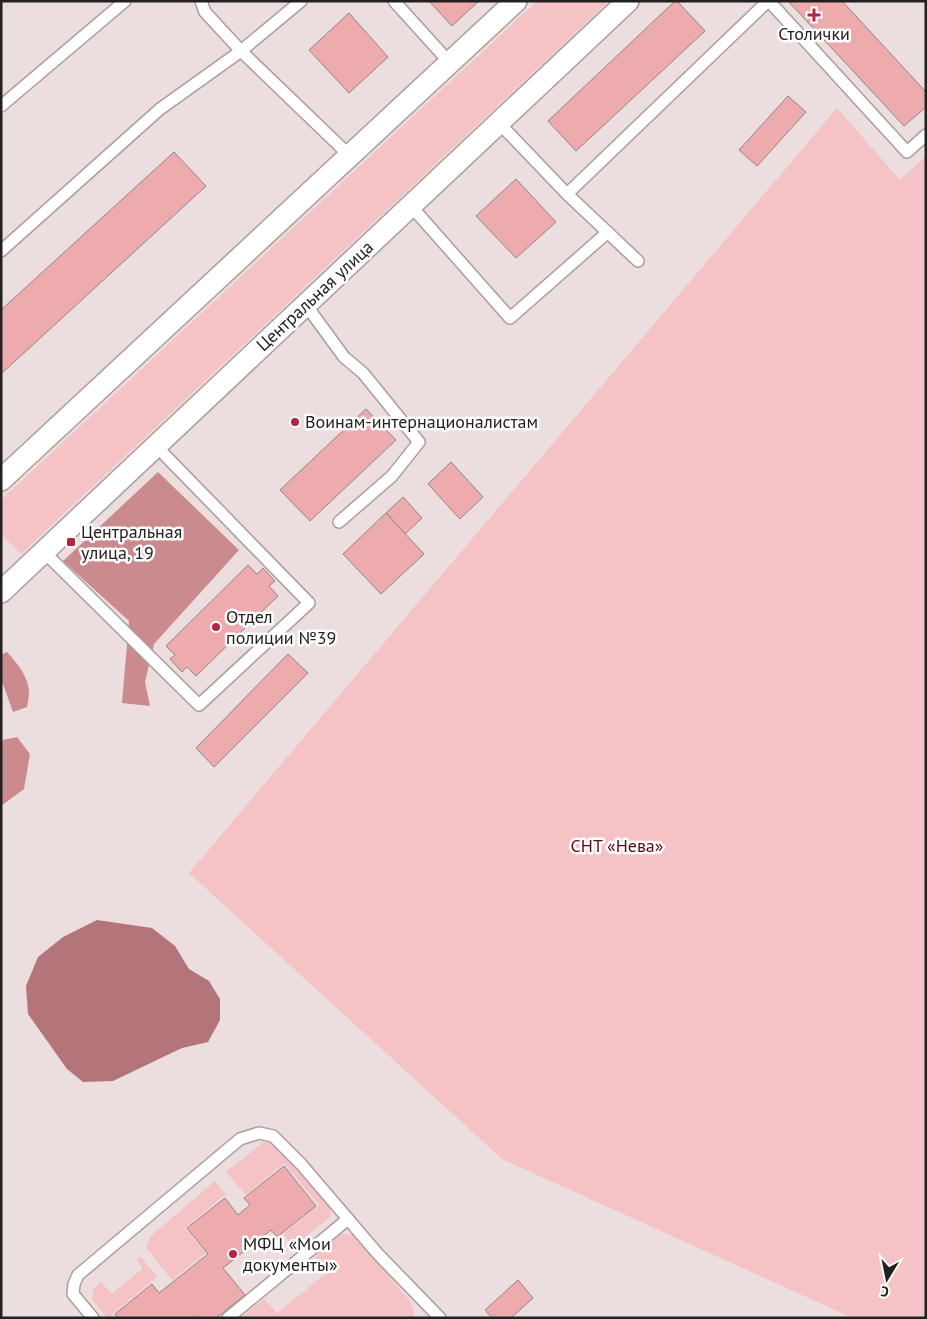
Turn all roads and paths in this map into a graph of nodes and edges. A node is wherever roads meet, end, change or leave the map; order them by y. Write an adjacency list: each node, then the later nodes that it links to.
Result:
1 (125, 1): 10 (lane)
2 (201, 1): 8 (lane)
3 (301, 1): 8 (lane)
4 (394, 1): 9 (lane)
5 (516, 1): 9 (street)
6 (628, 1): 11 (street, Центральная улица)
7 (768, 1): 12 (lane); 14 (lane)
8 (241, 51): 13 (lane); 17 (lane)
9 (450, 63): 13 (street)
10 (1, 106)
11 (499, 123): 14 (lane); 15 (street, Центральная улица)
12 (926, 135)
13 (350, 156): 21 (street)
14 (567, 194): 16 (lane)
15 (411, 206): 16 (lane); 19 (street, Центральная улица)
16 (608, 232): 18 (lane)
17 (1, 251)
18 (638, 262)
19 (306, 305): 20 (street, Центральная улица); 22 (lane)
20 (156, 446): 23 (street, Центральная улица); 23 (lane)
21 (1, 480)
22 (339, 522)
23 (44, 552): 24 (street, Центральная улица)
24 (2, 588)
25 (348, 1219): 26 (lane); 27 (lane); 28 (lane)
26 (435, 1316)
27 (93, 1318)
28 (228, 1318)

